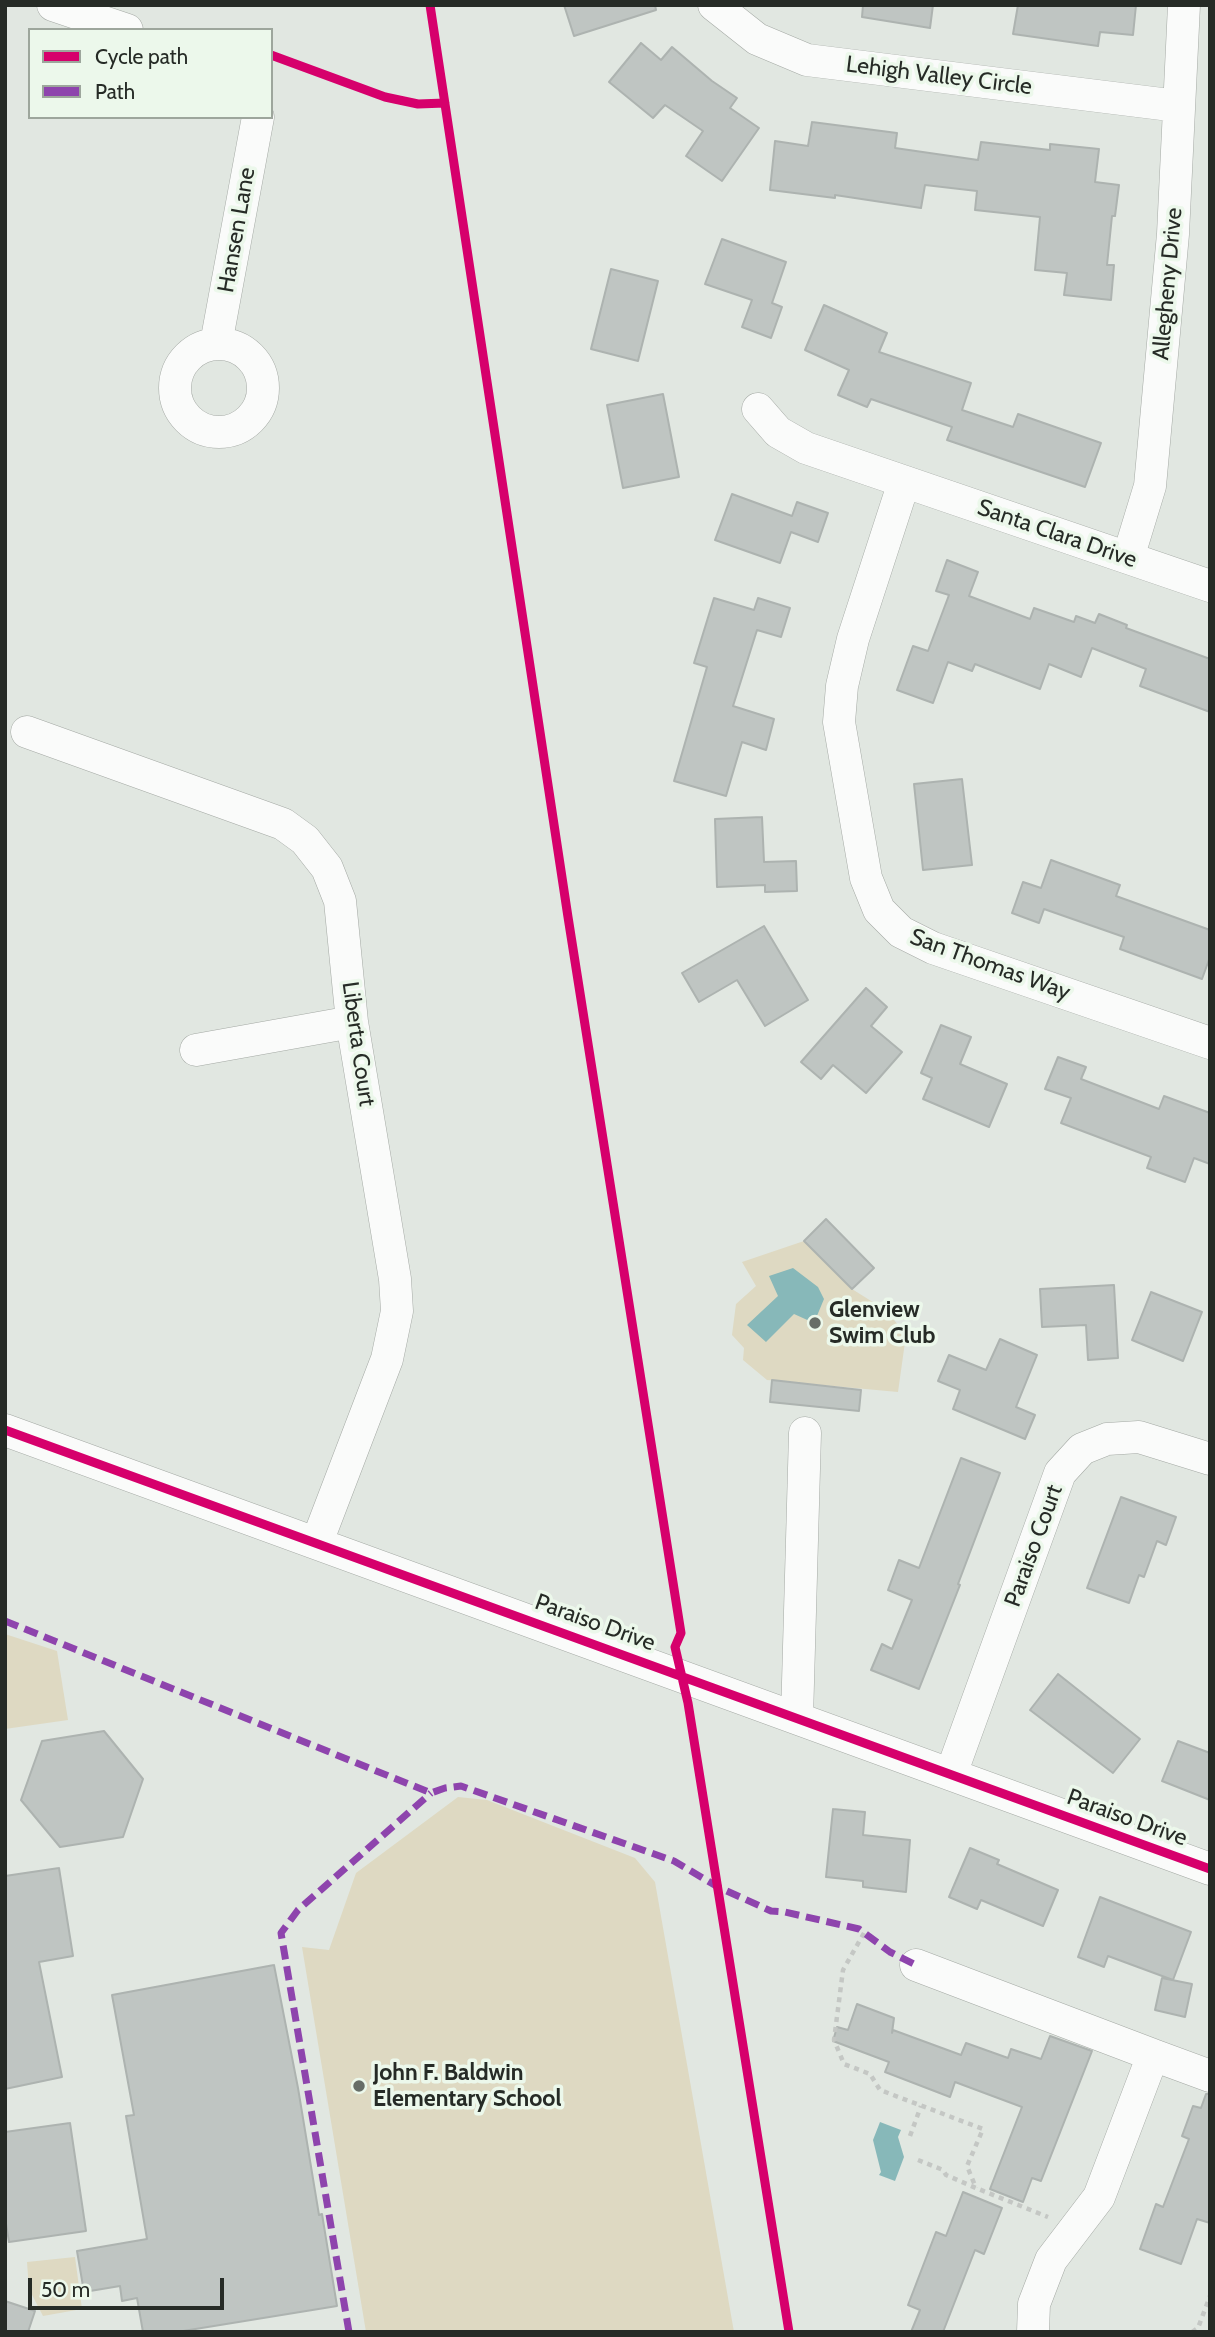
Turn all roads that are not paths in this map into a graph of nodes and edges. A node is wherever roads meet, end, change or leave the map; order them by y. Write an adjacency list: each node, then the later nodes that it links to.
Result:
1 (53, 5): 4 (street)
2 (714, 5): 5 (street, Lehigh Valley Circle)
3 (1184, 5): 5 (street, Allegheny Drive)
4 (121, 28)
5 (1178, 106): 10 (street, Allegheny Drive)
6 (258, 119): 7 (street, Hansen Lane)
7 (216, 344)
8 (758, 409): 9 (street, Santa Clara Drive)
9 (904, 482): 10 (street, Santa Clara Drive); 14 (street, San Thomas Way)
10 (1128, 558): 11 (street, Santa Clara Drive)
11 (1210, 586)
12 (27, 732): 13 (street, Liberta Court)
13 (352, 1022): 15 (street); 19 (street, Liberta Court)
14 (1210, 1042)
15 (196, 1050)
16 (5, 1430): 19 (street, Paraiso Drive)
17 (805, 1433): 20 (street)
18 (1210, 1459): 21 (street, Paraiso Court)
19 (317, 1542): 20 (street, Paraiso Drive)
20 (797, 1718): 21 (street, Paraiso Drive)
21 (951, 1774): 22 (street, Paraiso Drive)
22 (1210, 1869)
23 (916, 1965): 24 (street)
24 (1153, 2055): 25 (street); 26 (street)
25 (1210, 2076)
26 (1032, 2332)

